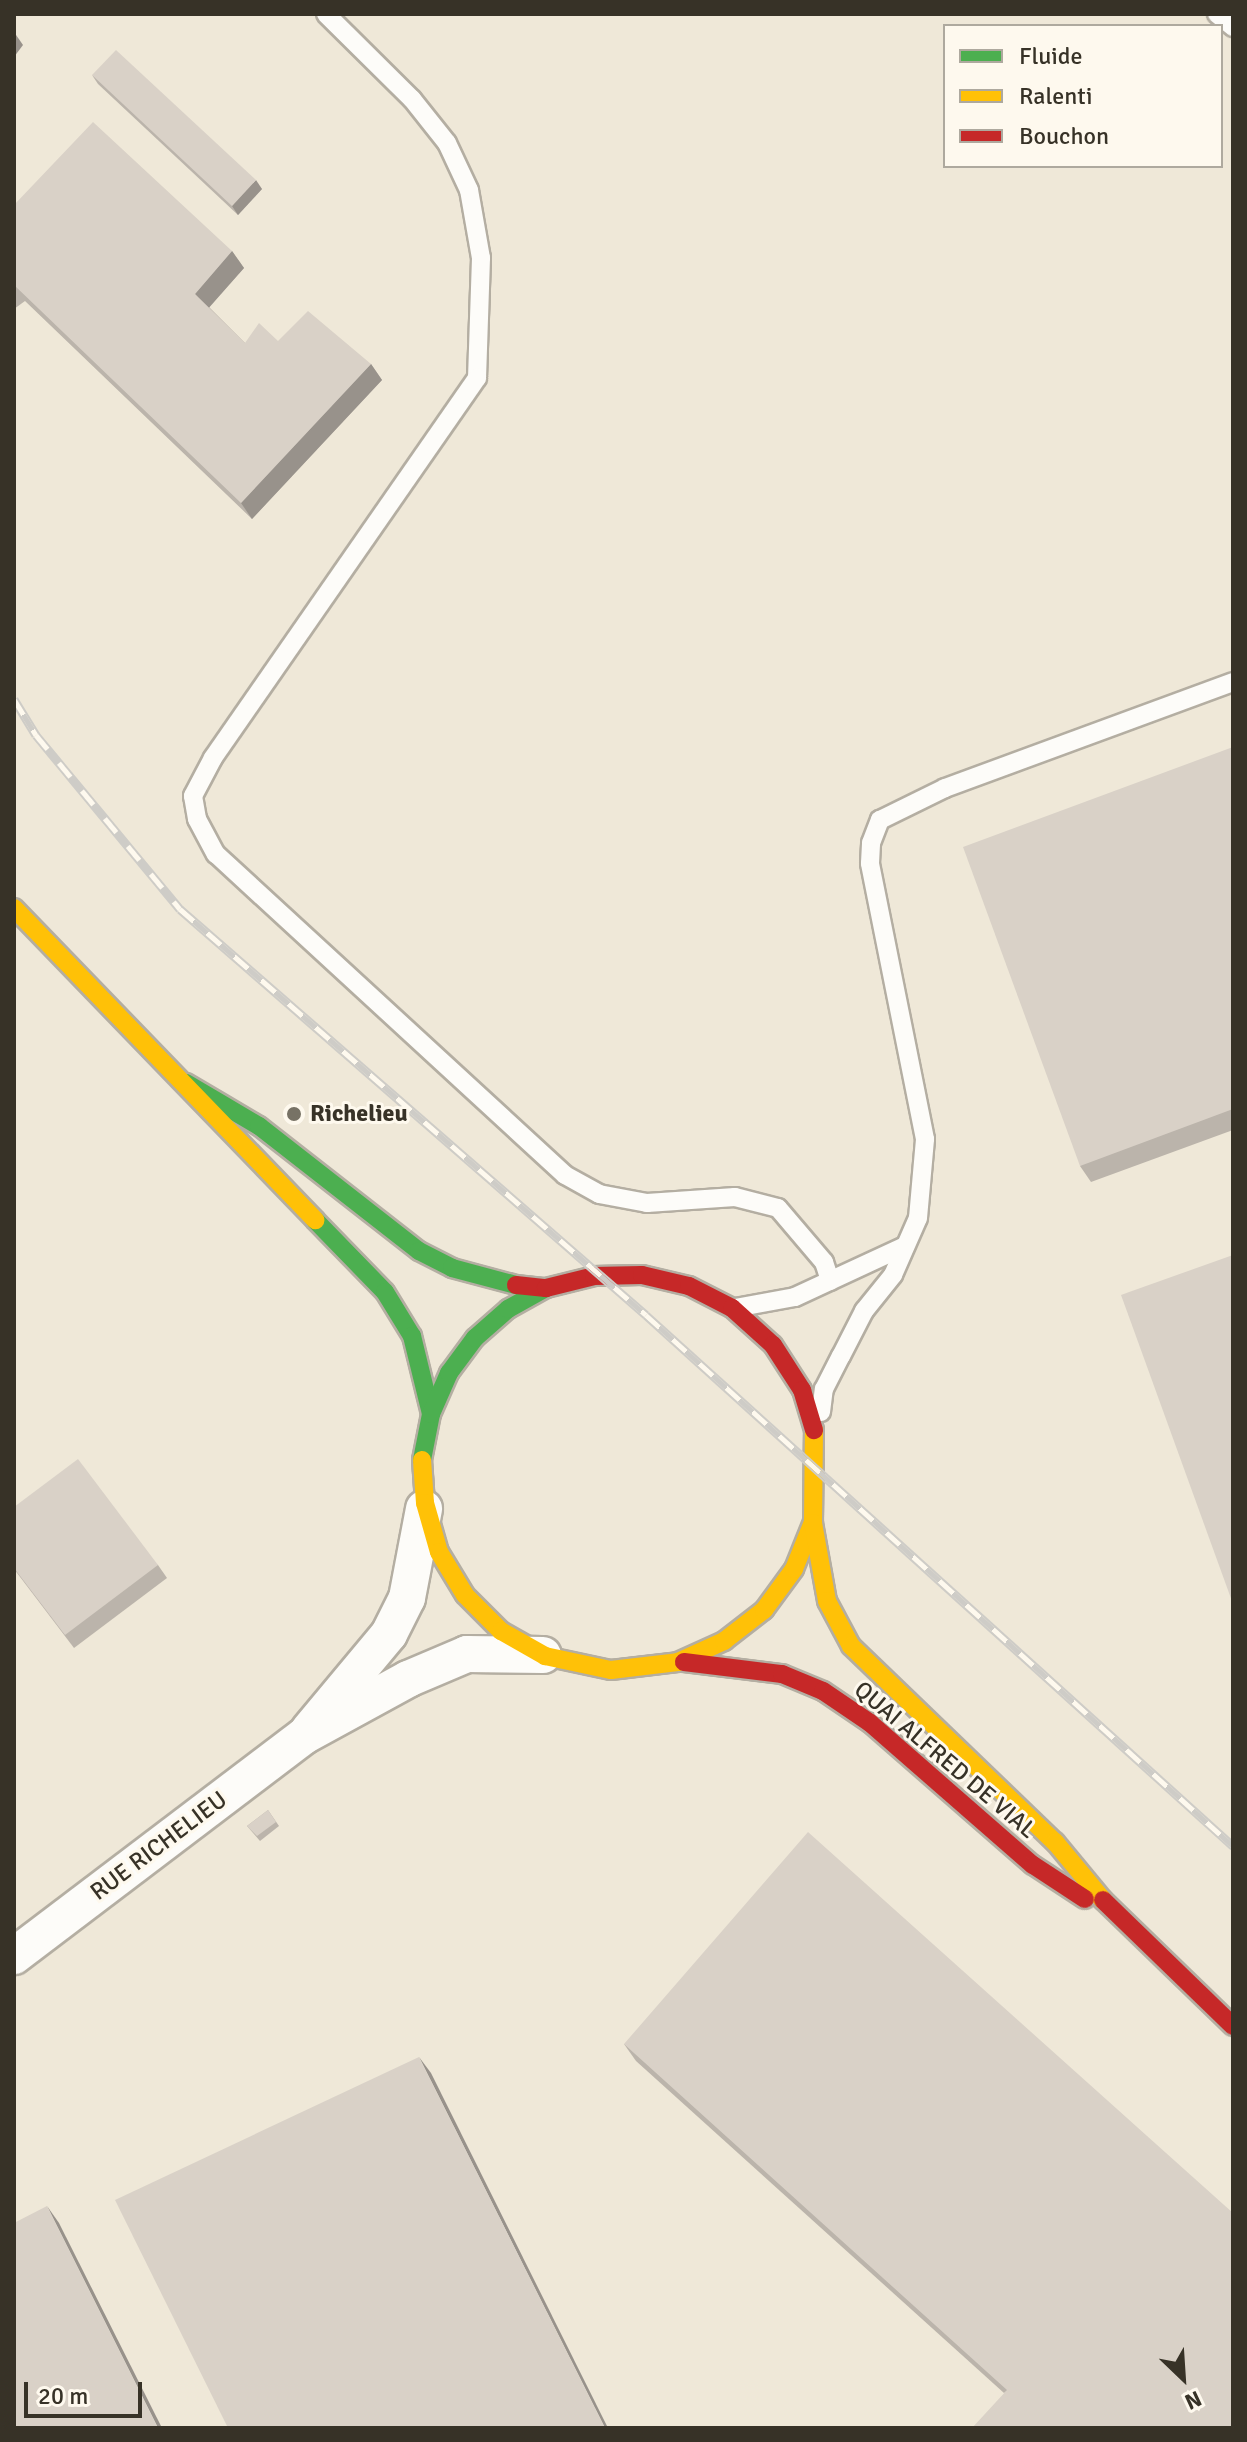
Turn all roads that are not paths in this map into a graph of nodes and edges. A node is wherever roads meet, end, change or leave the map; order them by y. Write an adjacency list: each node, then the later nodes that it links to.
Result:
1 (326, 14): 8 (lane)
2 (1217, 14): 3 (lane)
3 (1233, 27)
4 (1233, 682): 7 (lane)
5 (14, 908): 6 (main road)
6 (186, 1083): 9 (main road); 11 (main road)
7 (905, 1246): 8 (lane); 12 (lane)
8 (830, 1281): 10 (lane)
9 (546, 1288): 10 (main road); 11 (main road)
10 (732, 1308): 12 (main road)
11 (431, 1414): 13 (main road)
12 (817, 1442): 14 (main road)
13 (425, 1503): 15 (main road); 17 (street, RUE RICHELIEU)
14 (813, 1522): 16 (main road); 18 (main road, QUAI ALFRED DE VIAL)
15 (545, 1656): 16 (main road); 17 (street, RUE RICHELIEU)
16 (678, 1662): 18 (main road, QUAI ALFRED DE VIAL)
17 (304, 1736): 19 (street, RUE RICHELIEU)
18 (1121, 1922): 20 (main road, QUAI ALFRED DE VIAL)
19 (14, 1956)
20 (1233, 2026)

